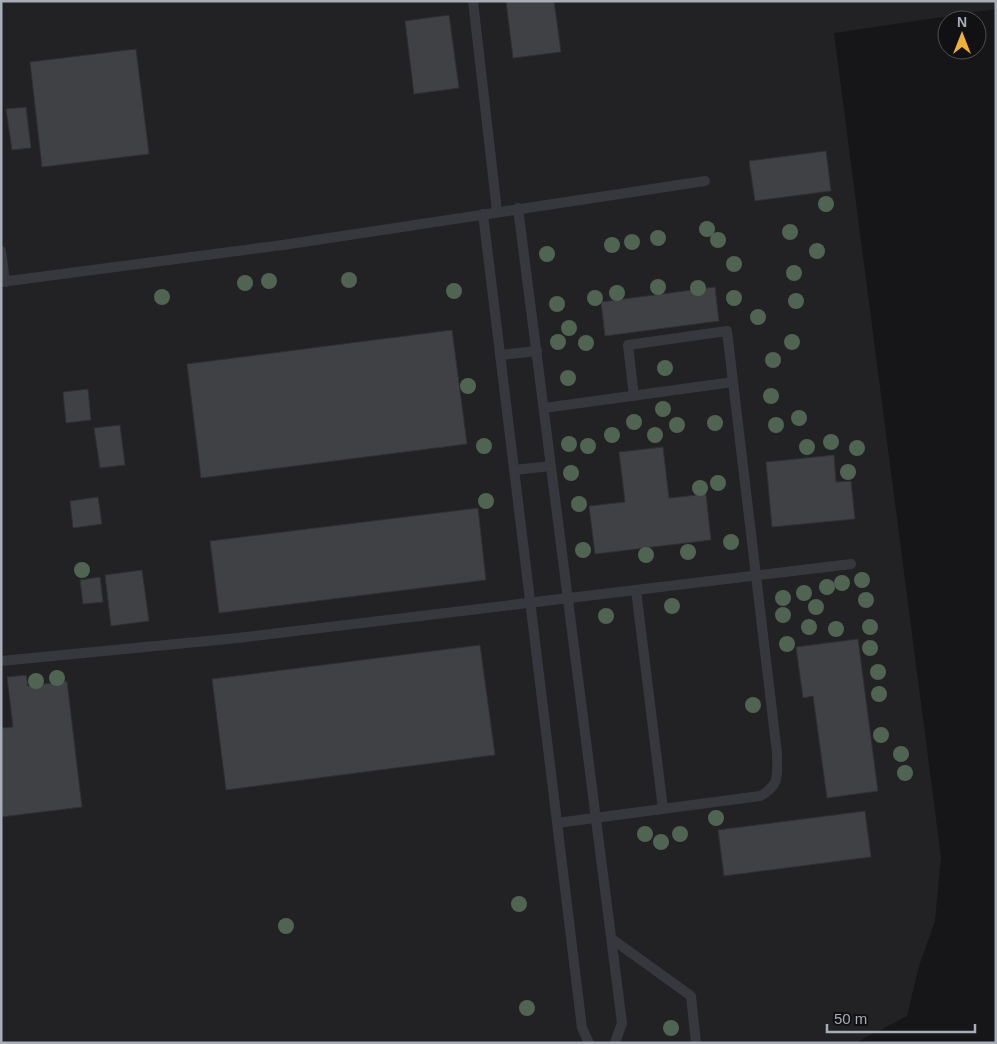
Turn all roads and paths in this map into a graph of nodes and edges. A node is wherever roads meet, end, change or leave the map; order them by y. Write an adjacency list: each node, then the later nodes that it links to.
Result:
1 (473, 1): 4 (lane)
2 (704, 180): 3 (lane)
3 (518, 208): 4 (lane); 8 (lane)
4 (497, 212): 5 (lane)
5 (482, 214): 7 (lane); 9 (lane)
6 (1, 251): 7 (lane)
7 (3, 282)
8 (537, 351): 9 (lane); 12 (lane)
9 (500, 355): 14 (lane)
10 (733, 382): 11 (lane); 11 (lane); 16 (lane)
11 (634, 396): 12 (lane)
12 (544, 408): 13 (lane)
13 (551, 466): 14 (lane); 18 (lane)
14 (514, 470): 19 (lane)
15 (851, 564): 16 (lane)
16 (756, 576): 17 (lane); 21 (lane)
17 (636, 590): 18 (lane); 21 (lane)
18 (568, 599): 19 (lane); 22 (lane)
19 (530, 603): 20 (lane); 23 (lane)
20 (1, 661)
21 (663, 809): 22 (lane)
22 (596, 818): 23 (lane); 24 (lane)
23 (557, 823): 25 (lane)
24 (612, 939): 26 (lane); 27 (lane)
25 (589, 1043)
26 (615, 1043)
27 (696, 1043)

